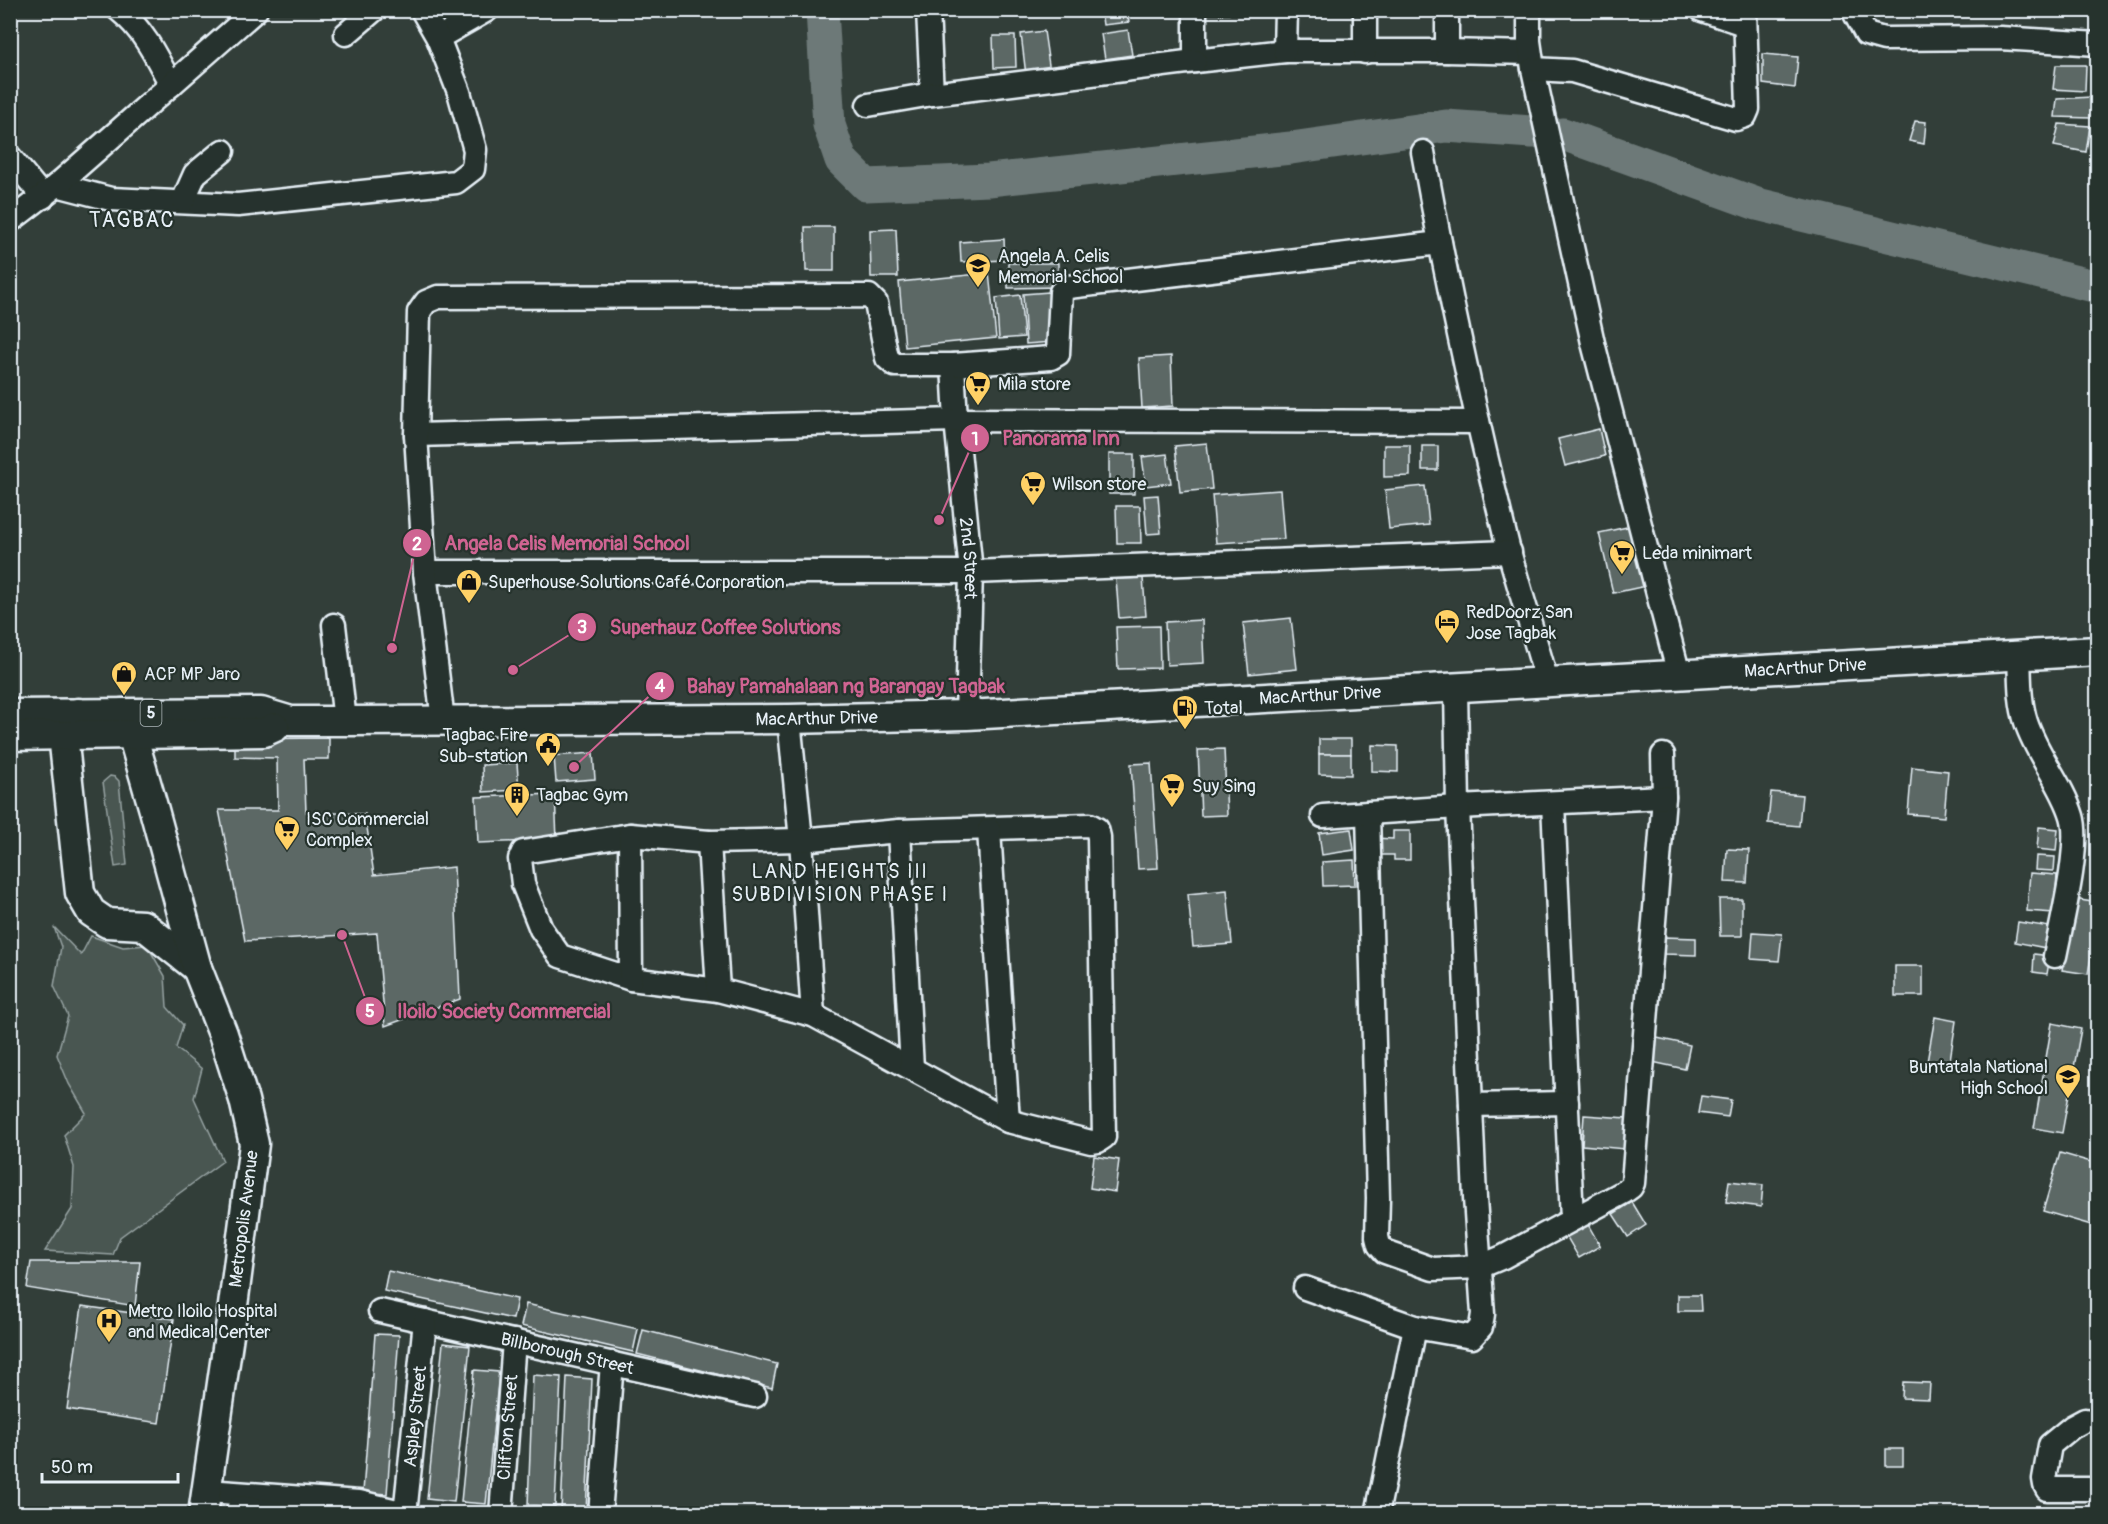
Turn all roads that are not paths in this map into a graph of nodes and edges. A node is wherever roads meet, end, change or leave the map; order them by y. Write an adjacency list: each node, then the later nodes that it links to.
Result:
1 (256, 10): 23 (street)
2 (374, 10): 15 (street)
3 (422, 10): 16 (street)
4 (487, 10): 16 (street)
5 (928, 10): 24 (street)
6 (1195, 10): 21 (street)
7 (1286, 10): 18 (street)
8 (1365, 10): 20 (street)
9 (1447, 10): 19 (street)
10 (1529, 10): 22 (street)
11 (1702, 10): 14 (street)
12 (1853, 10): 17 (street)
13 (127, 13): 23 (street)
14 (1744, 17): 22 (street)
15 (346, 34)
16 (438, 38): 30 (street)
17 (2097, 44)
18 (1285, 51): 20 (street); 21 (street)
19 (1448, 51): 20 (street); 22 (street)
20 (1365, 52)
21 (1195, 61): 24 (street)
22 (1532, 61): 43 (street)
23 (171, 85): 29 (street)
24 (932, 94): 25 (street)
25 (868, 105)
26 (223, 151): 30 (street)
27 (1423, 152): 32 (street)
28 (10, 157): 29 (street)
29 (50, 191): 30 (street); 31 (street)
30 (183, 201)
31 (10, 221)
32 (1440, 243): 33 (street); 35 (street)
33 (953, 365): 34 (street, 2nd Street); 36 (street)
34 (956, 420): 35 (street); 36 (street); 39 (street, 2nd Street)
35 (1478, 422): 37 (street)
36 (416, 435): 38 (street)
37 (1510, 552): 39 (street); 44 (street)
38 (425, 572): 39 (street); 49 (street)
39 (971, 572): 47 (street, 2nd Street)
40 (333, 625): 50 (street)
41 (2097, 651): 42 (main road, MacArthur Drive / 5)
42 (2019, 654): 43 (main road, MacArthur Drive / 5); 67 (street)
43 (1679, 675): 44 (main road, MacArthur Drive / 5)
44 (1547, 682): 45 (main road, MacArthur Drive / 5)
45 (1456, 688): 47 (main road, MacArthur Drive / 5); 57 (street)
46 (10, 714): 51 (main road, MacArthur Drive / 5)
47 (968, 715): 48 (main road, MacArthur Drive / 5)
48 (789, 719): 49 (main road, MacArthur Drive / 5); 63 (street)
49 (442, 721): 50 (main road, MacArthur Drive / 5)
50 (345, 722): 52 (main road, MacArthur Drive / 5)
51 (71, 724): 52 (main road, MacArthur Drive / 5); 53 (main road, MacArthur Drive / 5); 66 (main road)
52 (127, 724): 65 (main road, Metropolis Avenue)
53 (10, 736)
54 (1663, 755): 55 (street)
55 (1664, 797): 56 (street); 76 (street)
56 (1553, 803): 57 (street); 73 (street)
57 (1458, 807): 58 (street); 74 (street)
58 (1368, 813): 59 (street); 77 (street)
59 (1323, 816)
60 (989, 830): 61 (street); 75 (street); 75 (street)
61 (899, 831): 63 (street); 72 (street)
62 (630, 835): 64 (street); 69 (street); 69 (street)
63 (801, 840): 64 (street); 71 (street)
64 (709, 842): 70 (street)
65 (178, 895): 66 (main road); 68 (main road, Metropolis Avenue)
66 (143, 925): 68 (main road, Metropolis Avenue)
67 (2055, 956)
68 (196, 968): 87 (main road, Metropolis Avenue)
69 (631, 979): 70 (street)
70 (718, 990): 71 (street)
71 (813, 1015): 72 (street)
72 (912, 1068): 75 (street)
73 (1567, 1103): 74 (street); 76 (street)
74 (1471, 1105): 77 (street)
75 (1008, 1120)
76 (1572, 1219): 77 (street)
77 (1479, 1267): 81 (street)
78 (1305, 1288): 81 (street)
79 (381, 1311): 80 (street, Billborough Street)
80 (425, 1321): 82 (street, Billborough Street); 88 (street, Aspley Street)
81 (1415, 1327): 92 (street)
82 (514, 1341): 83 (street, Billborough Street); 90 (street, Clifton Street)
83 (612, 1363): 84 (street, Billborough Street); 91 (street)
84 (755, 1396)
85 (2085, 1420): 86 (street)
86 (2097, 1490)
87 (205, 1502): 88 (street); 89 (street)
88 (407, 1513)
89 (285, 1514)
90 (501, 1514)
91 (600, 1514)
92 (1377, 1514)

